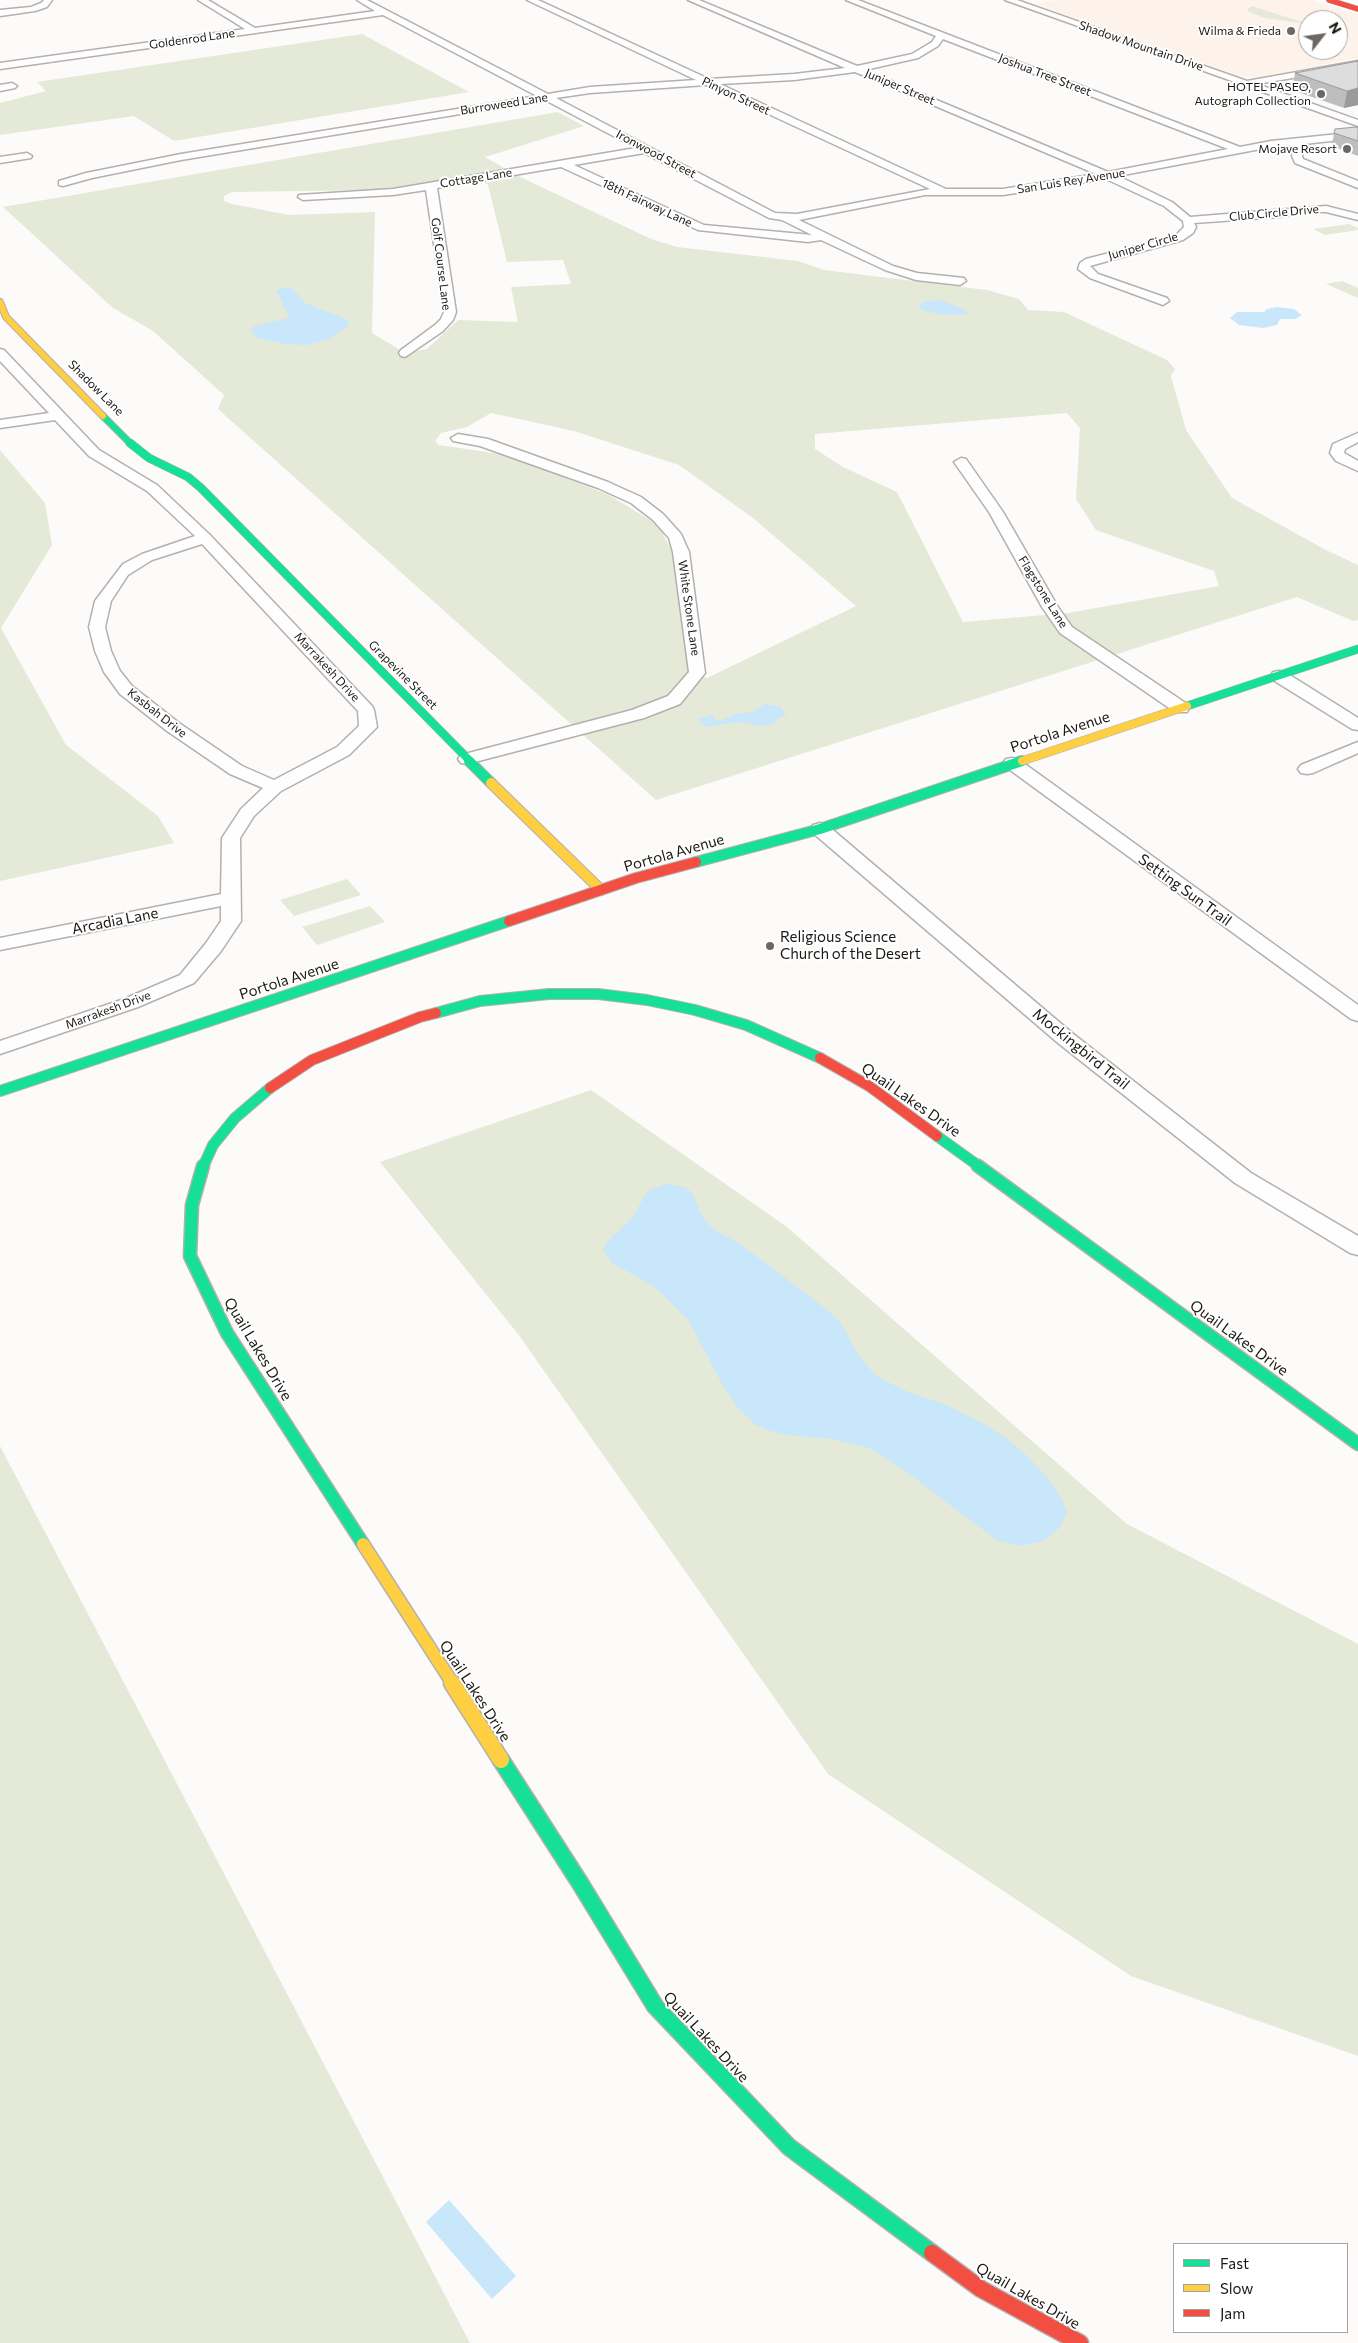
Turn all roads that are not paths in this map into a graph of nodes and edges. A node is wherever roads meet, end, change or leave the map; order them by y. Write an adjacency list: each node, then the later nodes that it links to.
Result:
1 (48, 0): 12 (street)
2 (202, 0): 13 (street)
3 (361, 0): 11 (street, Ironwood Street)
4 (531, 0): 18 (street, Pinyon Street)
5 (692, 0): 17 (street, Juniper Street)
6 (850, 0): 14 (street, Joshua Tree Street)
7 (1033, 0): 9 (street)
8 (1330, 0): 10 (street)
9 (1013, 1): 19 (street, Shadow Mountain Drive)
10 (1351, 3)
11 (384, 12): 13 (street, Goldenrod Lane); 22 (street, Ironwood Street)
12 (0, 14)
13 (252, 30): 16 (street, Goldenrod Lane)
14 (942, 36): 17 (street, Burroweed Lane); 27 (street, Joshua Tree Street)
15 (1358, 64): 19 (street)
16 (0, 66)
17 (856, 69): 18 (street, Burroweed Lane); 31 (street, Juniper Street)
18 (707, 82): 22 (street, Burroweed Lane); 35 (street, Pinyon Street)
19 (1247, 84): 23 (street, Shadow Mountain Drive)
20 (12, 86): 21 (street)
21 (0, 88)
22 (548, 97): 26 (street, Ironwood Street); 32 (street, Burroweed Lane)
23 (1358, 123)
24 (1358, 135): 25 (street, San Luis Rey Avenue)
25 (1299, 140): 27 (street, San Luis Rey Avenue); 34 (street)
26 (648, 149): 30 (street, Cottage Lane); 37 (street, Ironwood Street)
27 (1239, 150): 31 (street, San Luis Rey Avenue)
28 (27, 156): 29 (street)
29 (0, 160)
30 (564, 164): 33 (street, Cottage Lane); 40 (street, 18th Fairway Lane)
31 (1107, 175): 35 (street, San Luis Rey Avenue); 39 (street, Juniper Circle)
32 (63, 183)
33 (431, 185): 36 (street, Cottage Lane); 45 (street, Golf Course Lane)
34 (1358, 185)
35 (942, 191): 37 (street, San Luis Rey Avenue)
36 (303, 197)
37 (784, 217): 40 (street, Ironwood Street)
38 (1358, 217): 39 (street, Club Circle Drive)
39 (1188, 220): 42 (street, Juniper Circle)
40 (822, 236): 41 (street, Ironwood Street)
41 (960, 280)
42 (1163, 301)
43 (0, 302): 52 (street, Shadow Lane)
44 (0, 353): 46 (street, Marrakesh Drive)
45 (405, 353)
46 (60, 415): 47 (street); 53 (street, Marrakesh Drive)
47 (0, 424)
48 (1358, 437): 51 (street)
49 (458, 438): 59 (street, White Stone Lane)
50 (961, 462): 56 (street, Flagstone Lane)
51 (1358, 467)
52 (188, 477): 59 (street, Grapevine Street)
53 (205, 538): 62 (street, Marrakesh Drive); 62 (street, Kasbah Drive)
54 (1358, 649): 55 (street, Portola Avenue)
55 (1279, 676): 56 (street, Portola Avenue); 57 (street)
56 (1181, 708): 60 (street, Portola Avenue)
57 (1358, 725)
58 (1358, 747): 61 (street)
59 (467, 759): 64 (street, Grapevine Street)
60 (1012, 763): 63 (street, Portola Avenue); 67 (street, Setting Sun Trail)
61 (1307, 769)
62 (275, 787): 65 (street, Marrakesh Drive)
63 (820, 829): 64 (street, Portola Avenue); 70 (street, Mockingbird Trail)
64 (601, 890): 69 (street, Portola Avenue)
65 (230, 898): 66 (street, Arcadia Lane); 68 (street, Marrakesh Drive)
66 (0, 944)
67 (1358, 1015)
68 (0, 1048)
69 (0, 1091)
70 (1358, 1247)
71 (1358, 1444): 72 (street, Quail Lakes Drive)
72 (1080, 2343)

